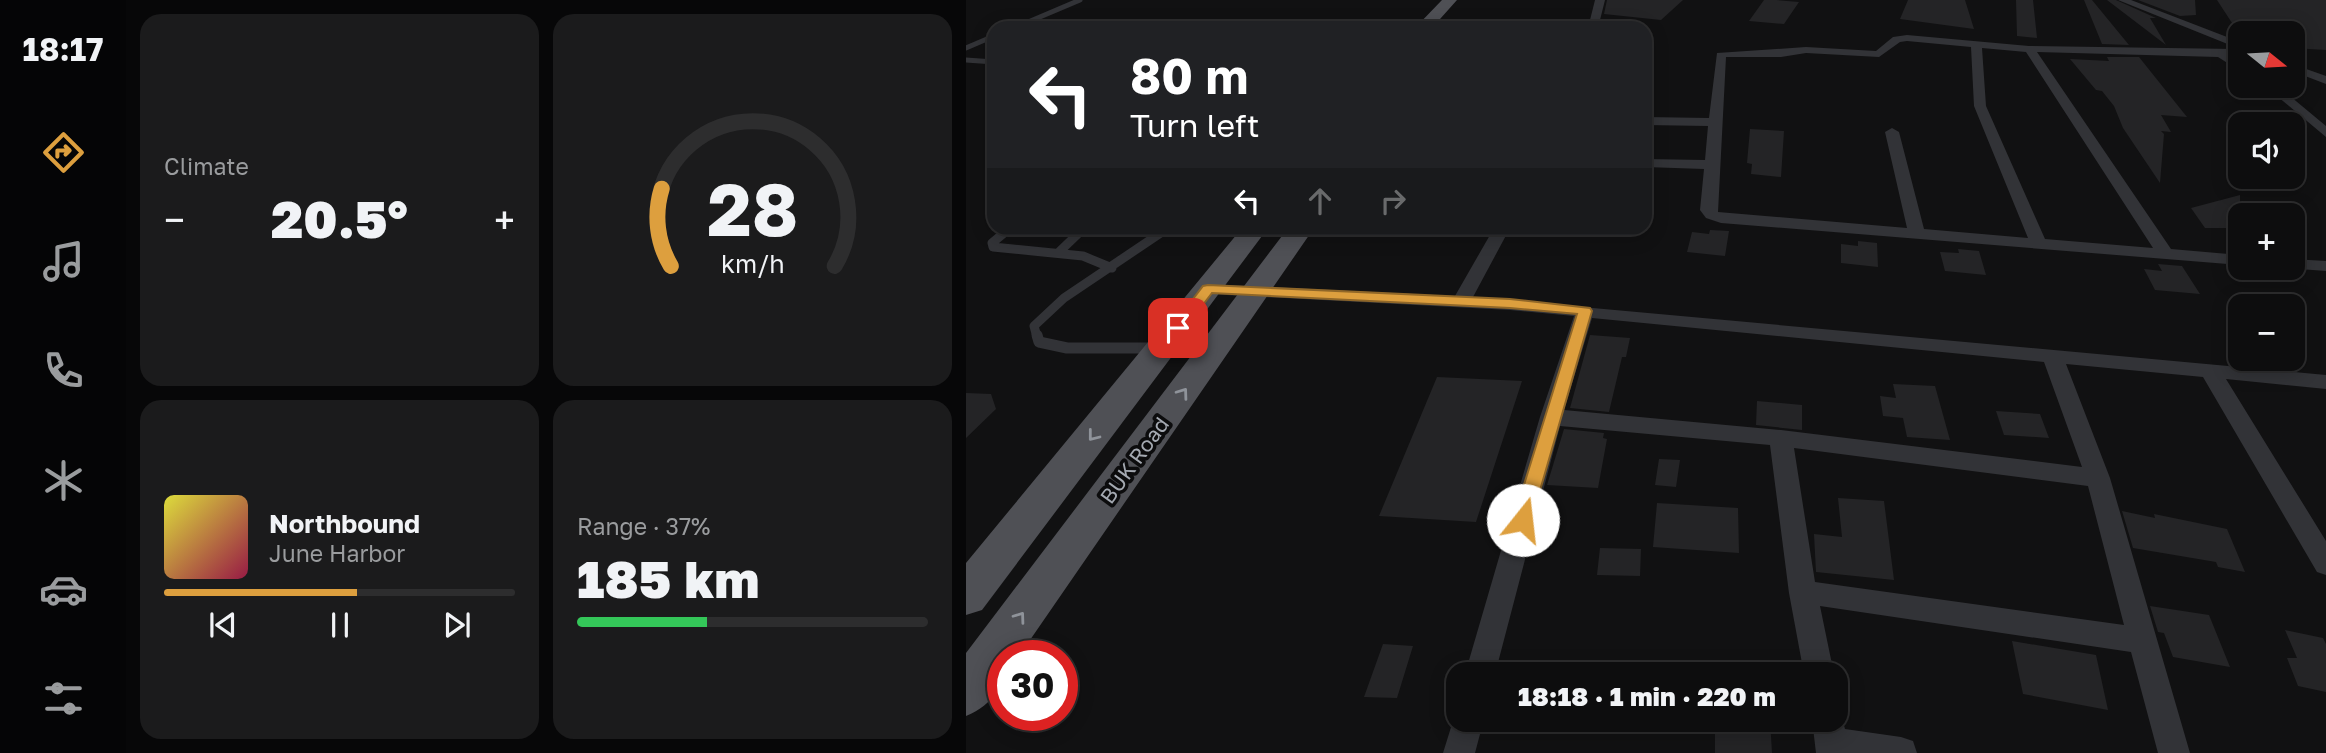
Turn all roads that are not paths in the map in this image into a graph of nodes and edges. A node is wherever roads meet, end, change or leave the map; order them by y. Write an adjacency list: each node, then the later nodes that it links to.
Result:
1 (1080, 0): 6 (lane)
2 (1450, 0): 7 (main road)
3 (1470, 0): 8 (main road)
4 (1600, 0): 9 (street)
5 (2123, 0): 11 (street)
6 (1030, 21)
7 (1430, 21)
8 (1450, 21)
9 (1595, 21)
10 (987, 39): 13 (lane)
11 (2228, 43)
12 (1976, 44): 14 (street); 24 (street); 37 (street)
13 (966, 48)
14 (2029, 50): 16 (street); 39 (street)
15 (2228, 52): 16 (street)
16 (2221, 54): 17 (street)
17 (2228, 59)
18 (966, 60): 19 (lane)
19 (987, 62)
20 (2305, 72): 21 (street)
21 (2326, 80)
22 (2287, 98): 25 (street)
23 (1652, 121): 24 (street)
24 (1716, 122): 29 (street)
25 (2320, 123): 27 (street)
26 (1892, 132): 36 (street)
27 (2326, 133)
28 (1652, 163): 29 (street)
29 (1712, 165): 36 (street)
30 (1002, 235): 38 (lane)
31 (1077, 235): 38 (lane)
32 (1159, 235): 43 (lane)
33 (1250, 235): 44 (main road)
34 (1296, 235): 45 (main road, BUK Road)
35 (1498, 235): 46 (street)
36 (1917, 235): 37 (street)
37 (2039, 244): 39 (street)
38 (1059, 252): 43 (lane)
39 (2166, 254): 40 (street)
40 (2228, 259)
41 (2305, 265): 42 (street)
42 (2326, 266)
43 (1112, 268): 48 (lane)
44 (1208, 289): 45 (street); 48 (main road)
45 (1257, 291): 46 (street); 61 (main road, BUK Road, one-way to 45)
46 (1461, 301): 47 (street)
47 (1585, 311): 49 (street); 52 (street)
48 (1163, 348): 57 (main road, one-way to 57)
49 (2052, 355): 50 (street); 54 (street)
50 (2210, 371): 51 (street); 55 (street)
51 (2326, 382)
52 (1552, 417): 53 (street); 59 (street)
53 (1781, 438): 54 (street); 56 (street)
54 (2098, 478): 58 (street)
55 (2326, 564)
56 (1802, 593): 58 (street); 60 (street)
57 (966, 596)
58 (2144, 641): 66 (street)
59 (1483, 662)
60 (1816, 662)
61 (966, 692)
62 (1464, 732): 64 (street)
63 (1830, 738): 65 (street)
64 (1458, 753)
65 (1901, 753)
66 (2174, 753)

